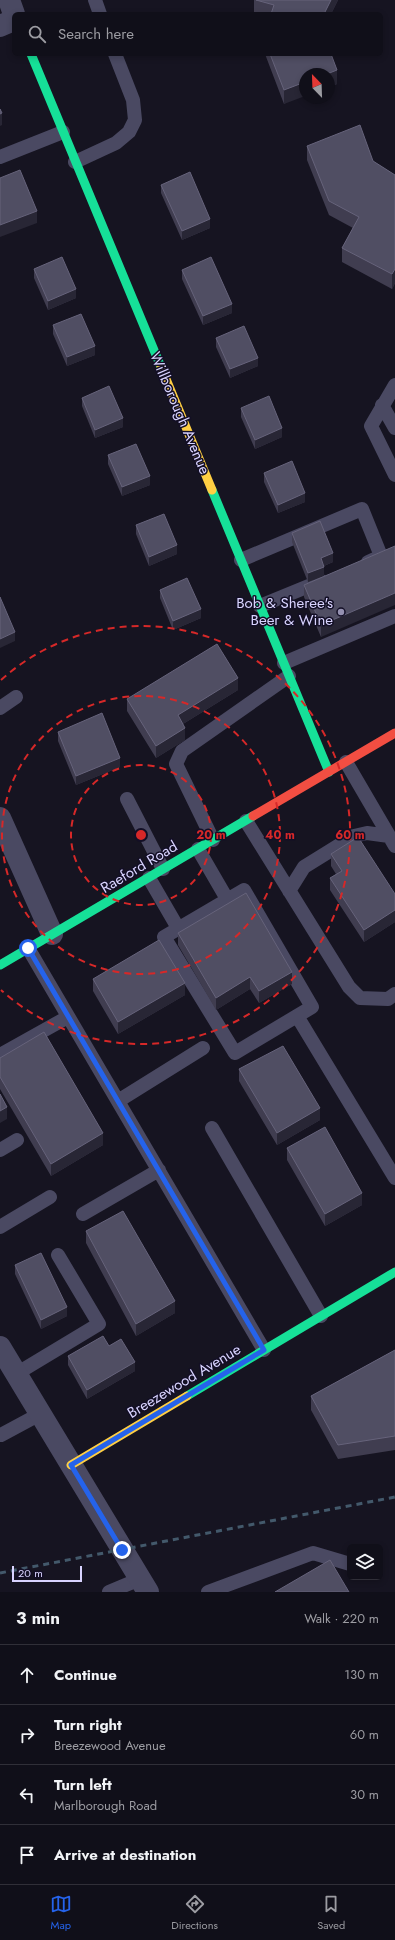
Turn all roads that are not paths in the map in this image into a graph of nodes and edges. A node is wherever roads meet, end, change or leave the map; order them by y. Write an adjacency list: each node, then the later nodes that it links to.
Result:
1 (9, 0): 3 (street)
2 (95, 0): 4 (lane)
3 (13, 12)
4 (99, 12)
5 (12, 21): 6 (street)
6 (0, 26)
7 (32, 56): 9 (street, Willborough Avenue)
8 (117, 56): 11 (lane)
9 (63, 132): 10 (lane); 11 (street, Willborough Avenue)
10 (0, 157)
11 (75, 162): 15 (street, Willborough Avenue)
12 (391, 395): 13 (lane); 14 (lane)
13 (395, 428)
14 (395, 475)
15 (241, 560): 16 (lane); 18 (street, Willborough Avenue)
16 (353, 568)
17 (331, 577): 18 (lane)
18 (260, 606): 20 (street, Willborough Avenue)
19 (395, 616): 20 (lane)
20 (286, 670): 25 (street, Willborough Avenue); 29 (lane)
21 (16, 697): 22 (lane)
22 (0, 708)
23 (395, 733): 24 (street, Raeford Road)
24 (346, 762): 25 (street, Raeford Road); 30 (lane)
25 (329, 772): 28 (street, Raeford Road)
26 (127, 799): 32 (lane)
27 (0, 818): 37 (street)
28 (246, 821): 29 (street, Raeford Road); 34 (lane)
29 (213, 840): 31 (street, Raeford Road)
30 (392, 841): 34 (lane)
31 (198, 848): 32 (street, Raeford Road); 35 (lane)
32 (163, 869): 33 (street, Raeford Road)
33 (149, 878): 36 (lane); 37 (street, Raeford Road)
34 (289, 891): 40 (lane)
35 (227, 899): 36 (lane); 41 (lane)
36 (178, 928): 41 (lane)
37 (52, 934): 38 (street, Raeford Road)
38 (28, 948): 39 (street, Raeford Road); 42 (lane)
39 (0, 965)
40 (395, 994)
41 (297, 1016): 50 (lane)
42 (68, 1017): 44 (lane); 45 (lane)
43 (203, 1048): 45 (lane)
44 (0, 1055)
45 (118, 1101): 49 (lane)
46 (212, 1128): 56 (lane)
47 (17, 1140): 48 (lane)
48 (0, 1150)
49 (159, 1170): 52 (lane); 58 (lane)
50 (395, 1178)
51 (50, 1197): 53 (lane)
52 (83, 1214)
53 (0, 1227)
54 (58, 1255): 59 (lane)
55 (395, 1272): 56 (street, Breezewood Avenue)
56 (321, 1316): 58 (street, Breezewood Avenue)
57 (0, 1347): 59 (street)
58 (264, 1350): 62 (street, Breezewood Avenue)
59 (16, 1374): 60 (street)
60 (40, 1414): 61 (lane); 62 (street)
61 (1, 1435)
62 (71, 1465): 64 (street)
63 (347, 1563): 66 (lane)
64 (144, 1586): 65 (lane)
65 (109, 1592)
66 (208, 1592)

